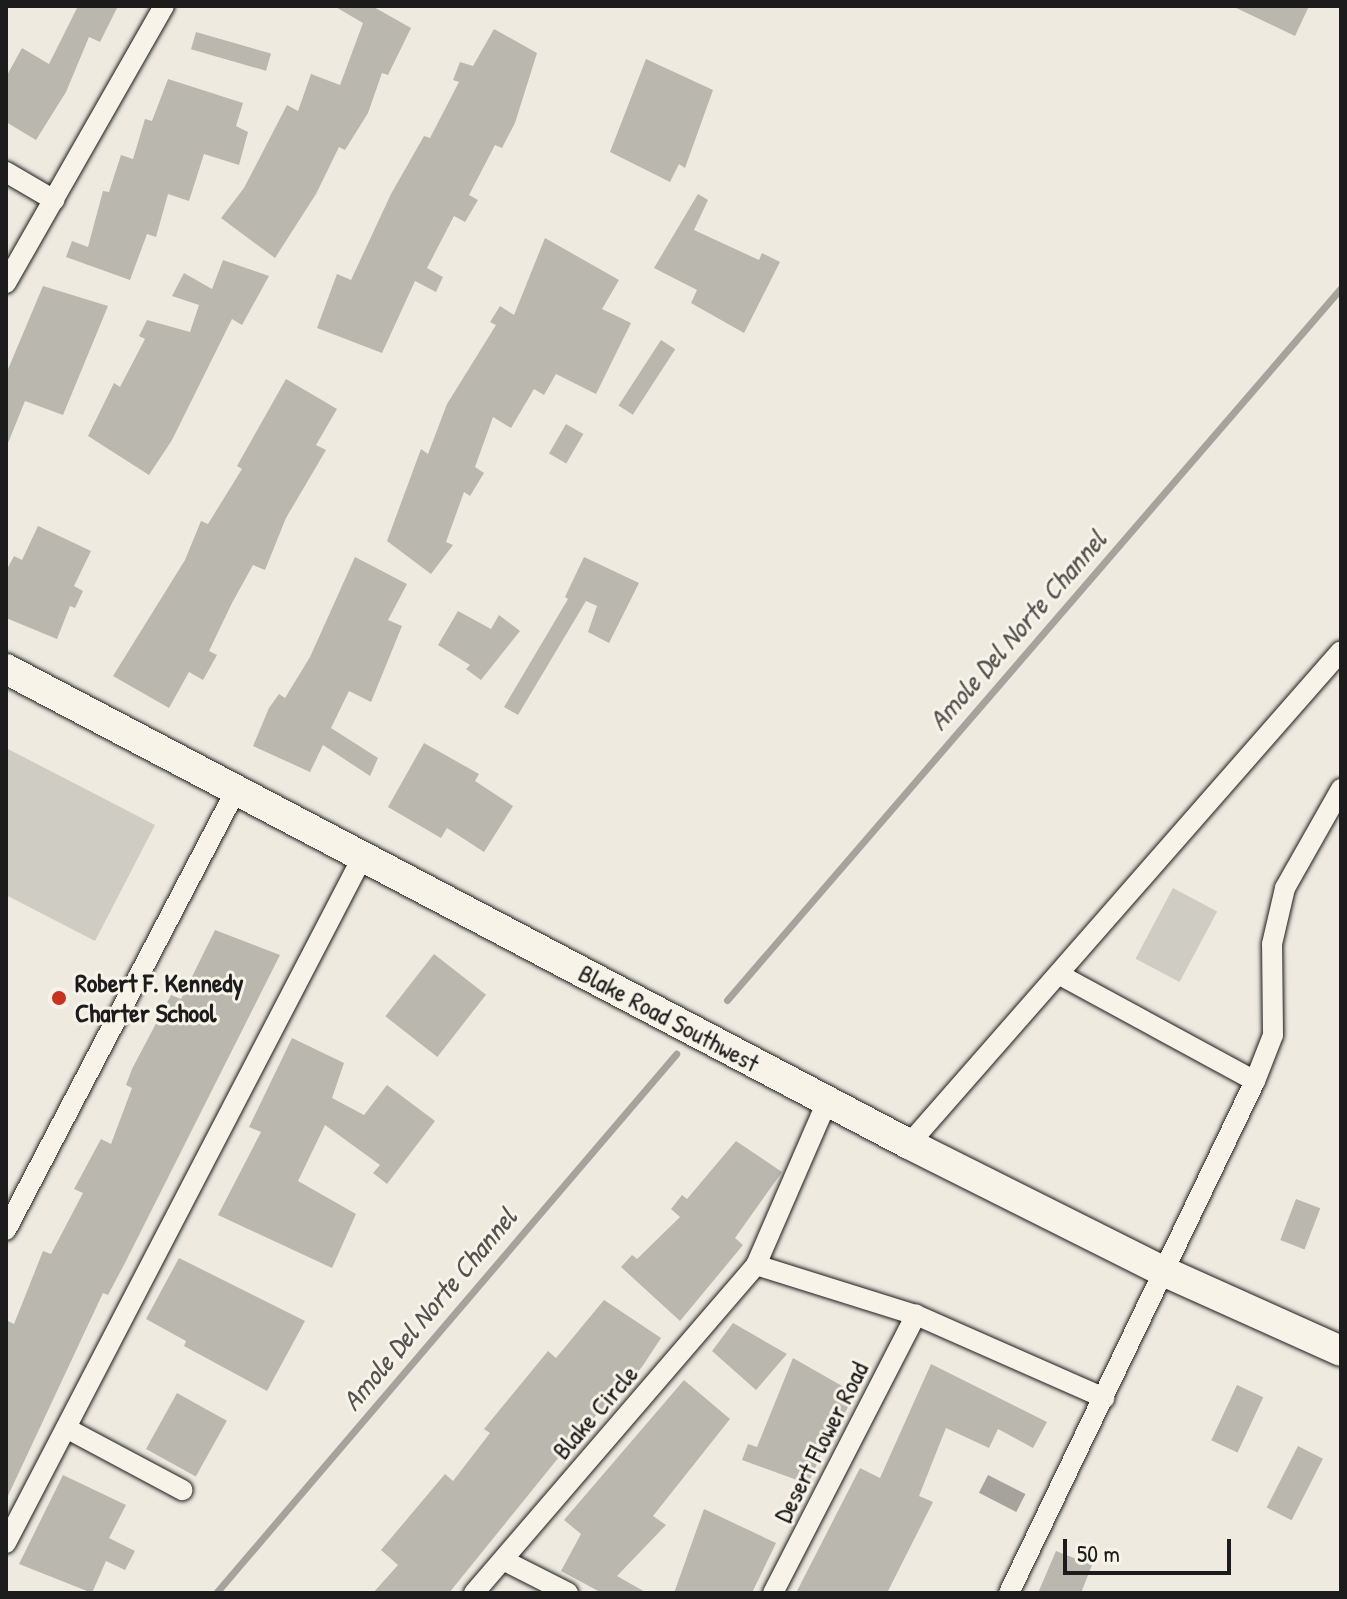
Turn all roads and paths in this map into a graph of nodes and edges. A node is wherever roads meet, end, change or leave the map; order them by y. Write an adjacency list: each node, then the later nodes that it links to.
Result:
1 (164, 6): 3 (street)
2 (6, 172): 3 (street)
3 (54, 200): 4 (street)
4 (6, 283)
5 (1341, 651): 10 (street)
6 (6, 669): 8 (main road, Blake Road Southwest)
7 (1341, 789): 11 (street)
8 (236, 790): 9 (main road, Blake Road Southwest); 14 (street)
9 (363, 856): 12 (main road, Blake Road Southwest); 20 (street)
10 (1060, 975): 11 (street); 13 (street)
11 (1255, 1081): 16 (street)
12 (827, 1102): 13 (main road, Blake Road Southwest); 15 (street, Blake Circle)
13 (909, 1144): 16 (main road, Blake Road Southwest)
14 (6, 1230)
15 (756, 1265): 17 (street); 23 (street, Blake Circle)
16 (1163, 1271): 18 (main road, Blake Road Southwest); 19 (street)
17 (916, 1315): 19 (street); 26 (street, Desert Flower Road)
18 (1341, 1351)
19 (1104, 1398): 27 (street)
20 (66, 1428): 21 (street); 22 (street)
21 (182, 1490)
22 (6, 1543)
23 (503, 1560): 24 (street, Blake Circle); 25 (street)
24 (474, 1593)
25 (568, 1593)
26 (773, 1593)
27 (1009, 1593)

